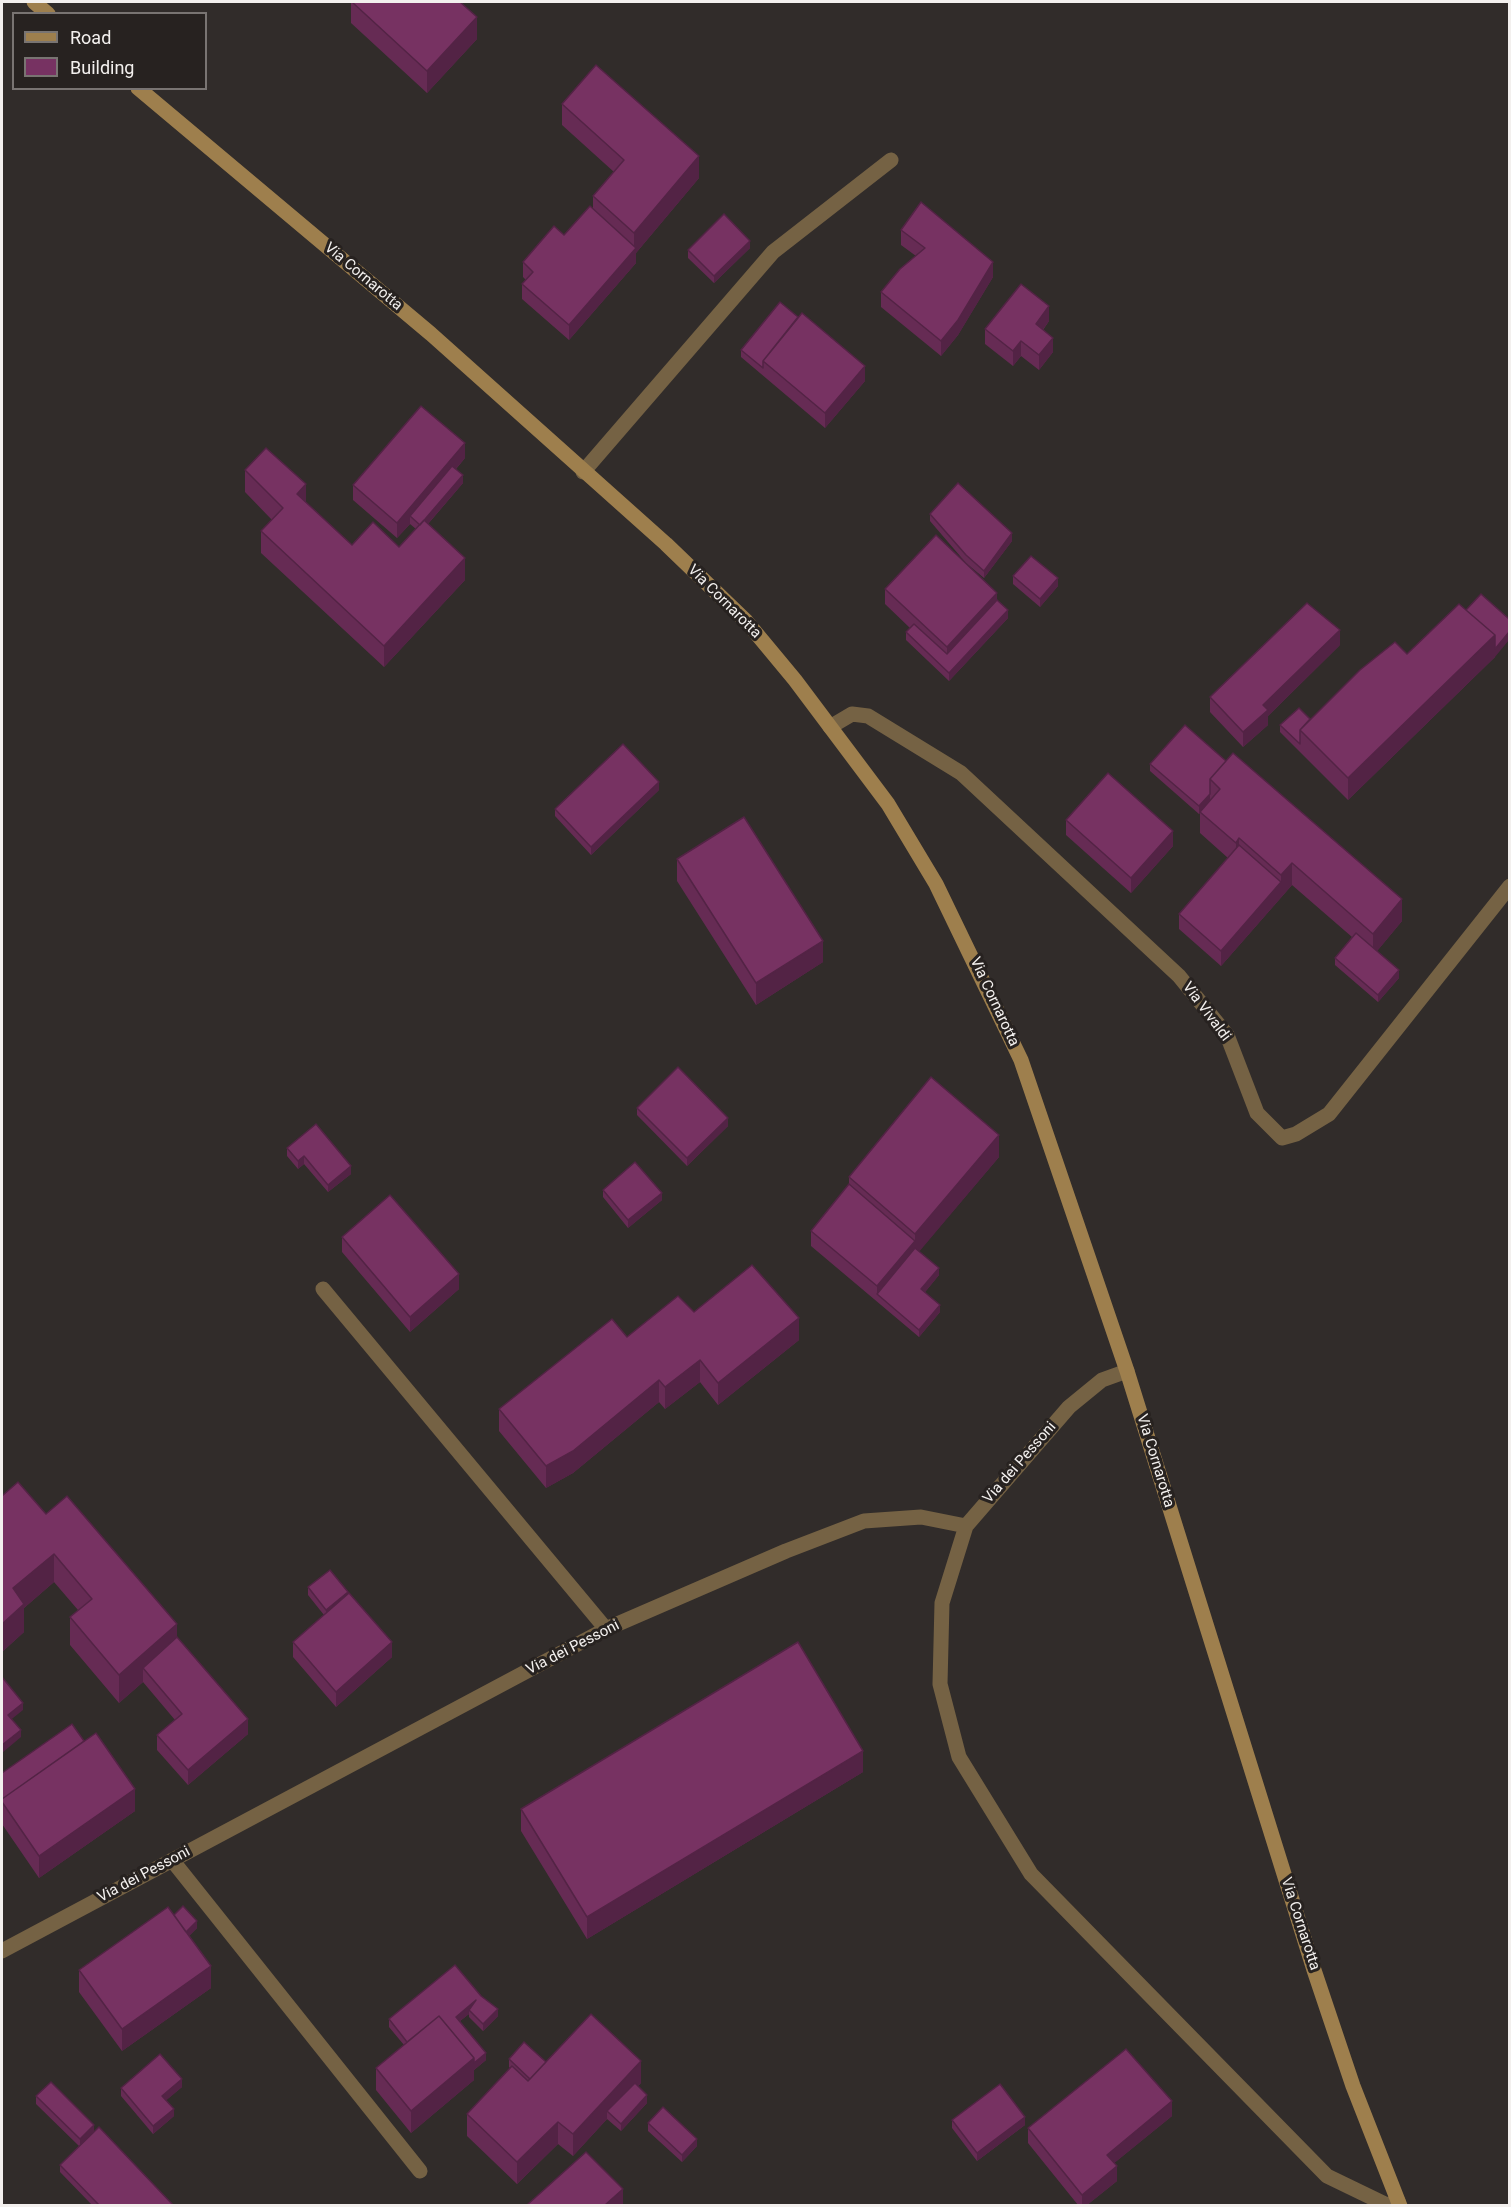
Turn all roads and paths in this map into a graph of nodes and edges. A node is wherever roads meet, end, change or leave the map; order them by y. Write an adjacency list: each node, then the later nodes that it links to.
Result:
1 (34, 2): 2 (main road)
2 (46, 12)
3 (140, 90): 5 (main road, Via Cornarotta)
4 (891, 160): 5 (street)
5 (583, 472): 6 (main road, Via Cornarotta)
6 (830, 727): 7 (street, Via Vivaldi); 9 (main road, Via Cornarotta)
7 (1509, 886)
8 (323, 1289): 11 (street)
9 (1127, 1371): 10 (street, Via dei Pessoni); 15 (main road, Via Cornarotta)
10 (966, 1526): 11 (street, Via dei Pessoni); 15 (street, Via Cornarotta)
11 (606, 1629): 12 (street, Via dei Pessoni)
12 (172, 1860): 13 (street, Via dei Pessoni); 14 (street)
13 (2, 1951)
14 (420, 2171)
15 (1399, 2203)

